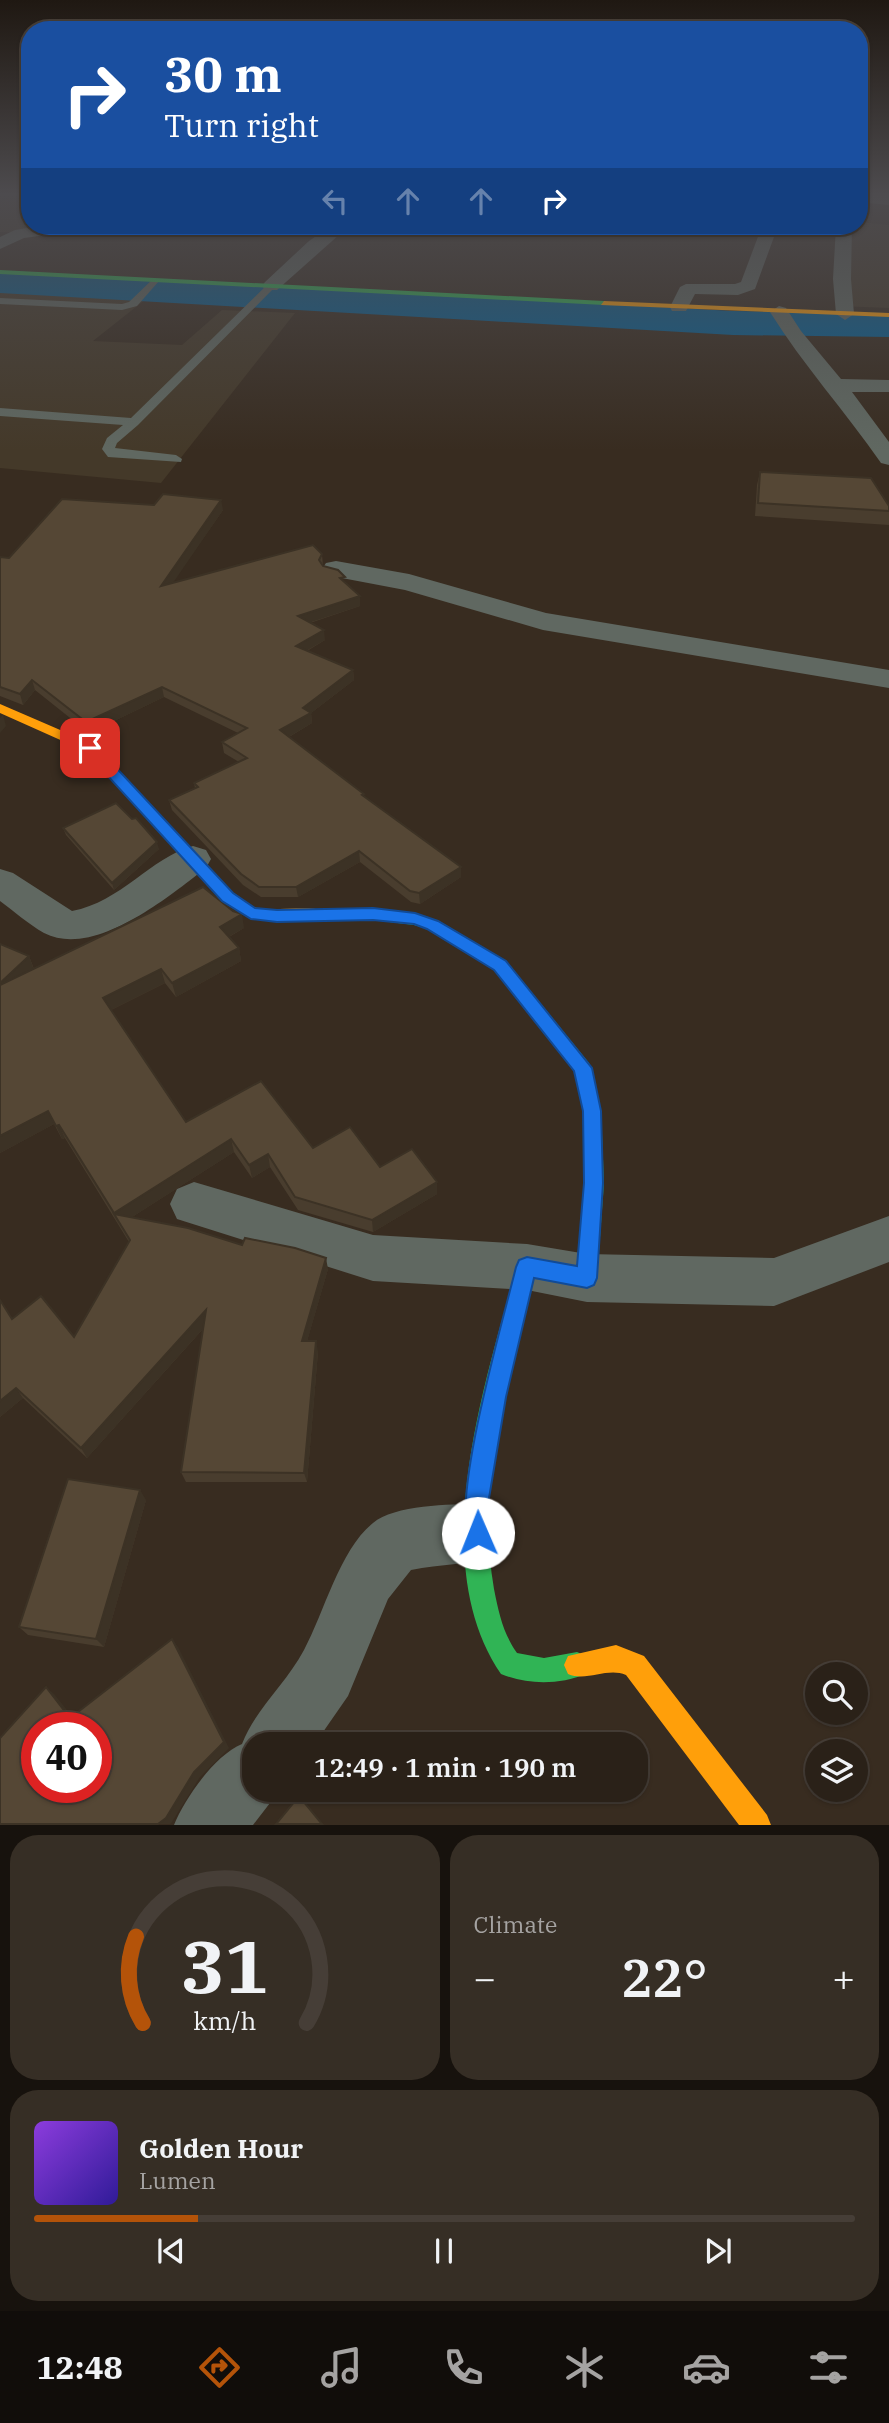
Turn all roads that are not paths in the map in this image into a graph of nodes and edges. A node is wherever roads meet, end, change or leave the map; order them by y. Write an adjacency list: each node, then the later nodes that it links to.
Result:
1 (95, 280): 5 (main road)
2 (278, 280): 6 (street)
3 (751, 280): 8 (street)
4 (842, 280): 9 (street)
5 (152, 285): 6 (main road); 7 (lane)
6 (266, 291): 8 (main road); 15 (lane)
7 (0, 300)
8 (679, 307): 11 (main road)
9 (845, 314): 10 (main road); 11 (main road)
10 (889, 315)
11 (785, 322): 12 (street)
12 (834, 385): 13 (street); 16 (street)
13 (889, 386)
14 (0, 412): 15 (lane)
15 (134, 422): 17 (lane)
16 (885, 447)
17 (176, 459)
18 (336, 569): 19 (street)
19 (889, 679)
20 (0, 708): 21 (main road)
21 (193, 859): 22 (street); 26 (main road)
22 (0, 881)
23 (194, 1205): 25 (street)
24 (889, 1239): 26 (street)
25 (527, 1267): 26 (street); 27 (main road)
26 (587, 1278)
27 (478, 1533): 28 (street); 31 (main road)
28 (284, 1732)
29 (242, 1786): 30 (street)
30 (208, 1825)
31 (757, 1825)

